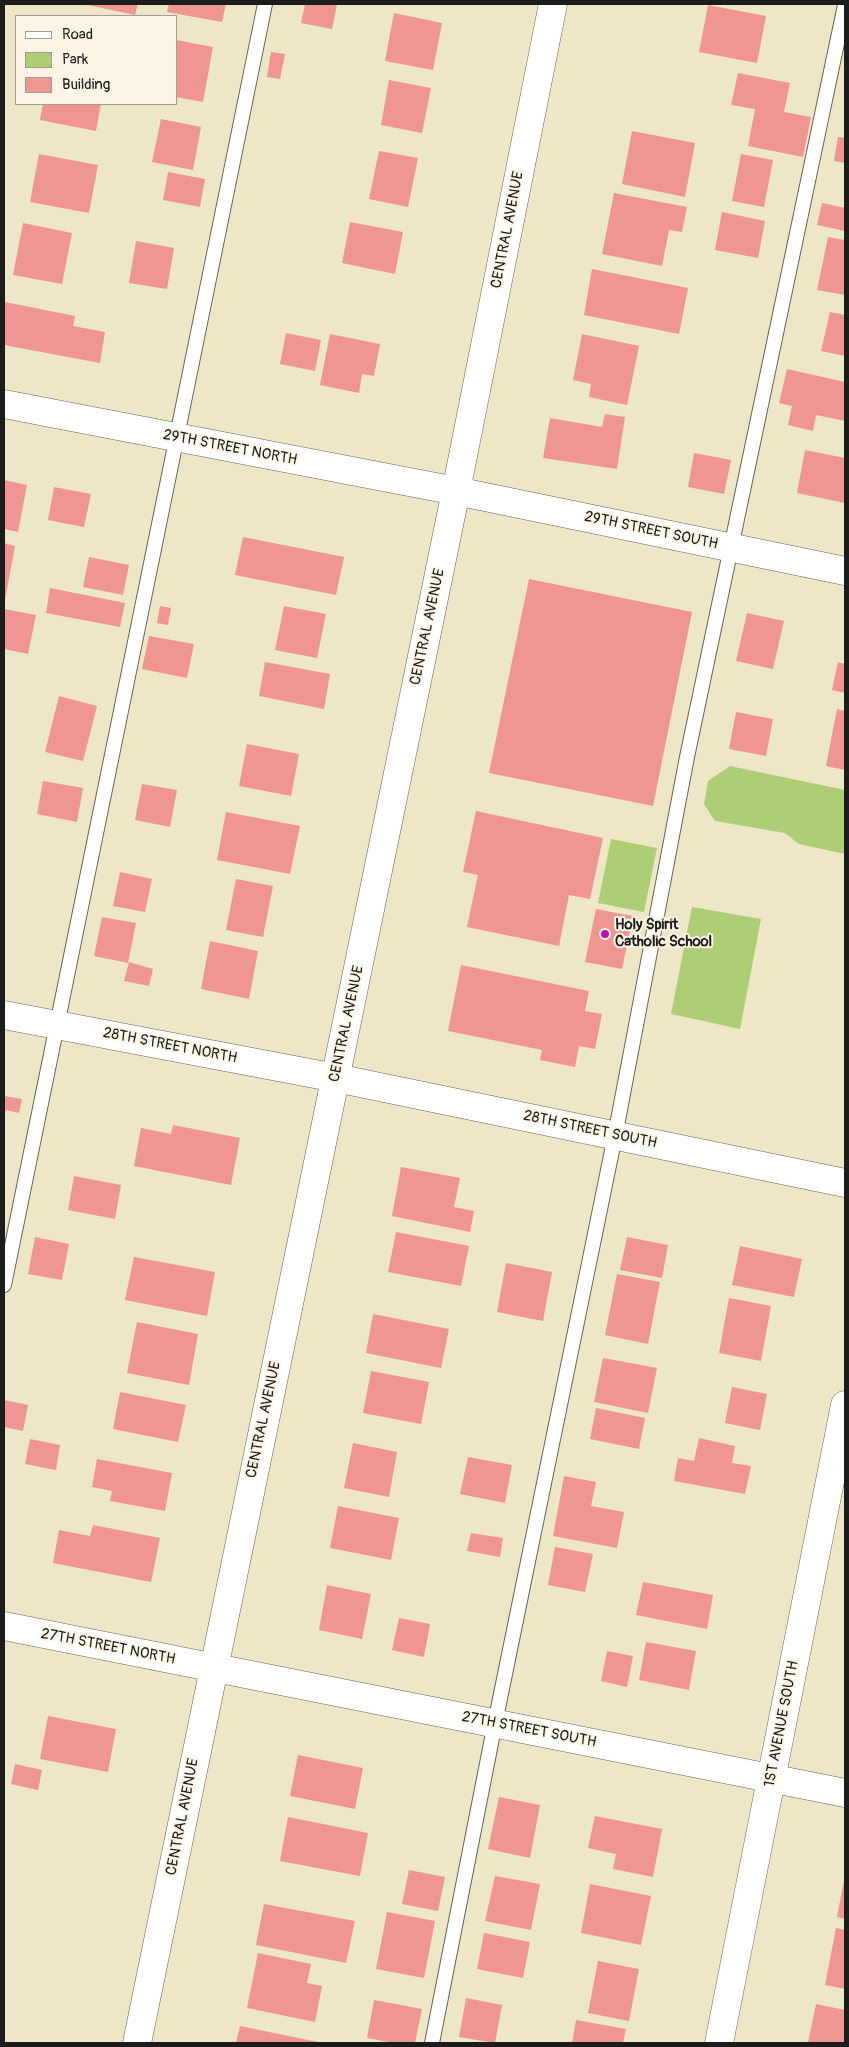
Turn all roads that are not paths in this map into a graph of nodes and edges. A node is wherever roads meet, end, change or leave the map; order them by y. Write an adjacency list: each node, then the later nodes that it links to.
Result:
1 (265, 4): 5 (lane)
2 (553, 4): 6 (street, CENTRAL AVENUE)
3 (845, 5): 7 (lane)
4 (4, 404): 5 (street, 29TH STREET NORTH)
5 (176, 437): 6 (street, 29TH STREET NORTH); 10 (lane)
6 (456, 491): 7 (street, 29TH STREET SOUTH); 11 (street, CENTRAL AVENUE)
7 (730, 547): 8 (street, 29TH STREET SOUTH); 12 (lane)
8 (845, 571)
9 (4, 1015): 10 (street, 28TH STREET NORTH)
10 (57, 1025): 11 (street, 28TH STREET NORTH); 14 (lane)
11 (336, 1078): 12 (street, 28TH STREET SOUTH); 17 (street, CENTRAL AVENUE)
12 (615, 1136): 13 (street, 28TH STREET SOUTH); 18 (lane)
13 (845, 1183)
14 (4, 1284)
15 (845, 1405): 19 (street, 1ST AVENUE SOUTH)
16 (4, 1626): 17 (street, 27TH STREET NORTH)
17 (213, 1668): 18 (street, 27TH STREET SOUTH); 21 (street, CENTRAL AVENUE)
18 (495, 1723): 19 (street, 27TH STREET SOUTH); 22 (lane)
19 (771, 1777): 20 (street, 27TH STREET SOUTH); 23 (street, 1ST AVENUE SOUTH)
20 (845, 1793)
21 (137, 2043)
22 (432, 2043)
23 (719, 2043)

